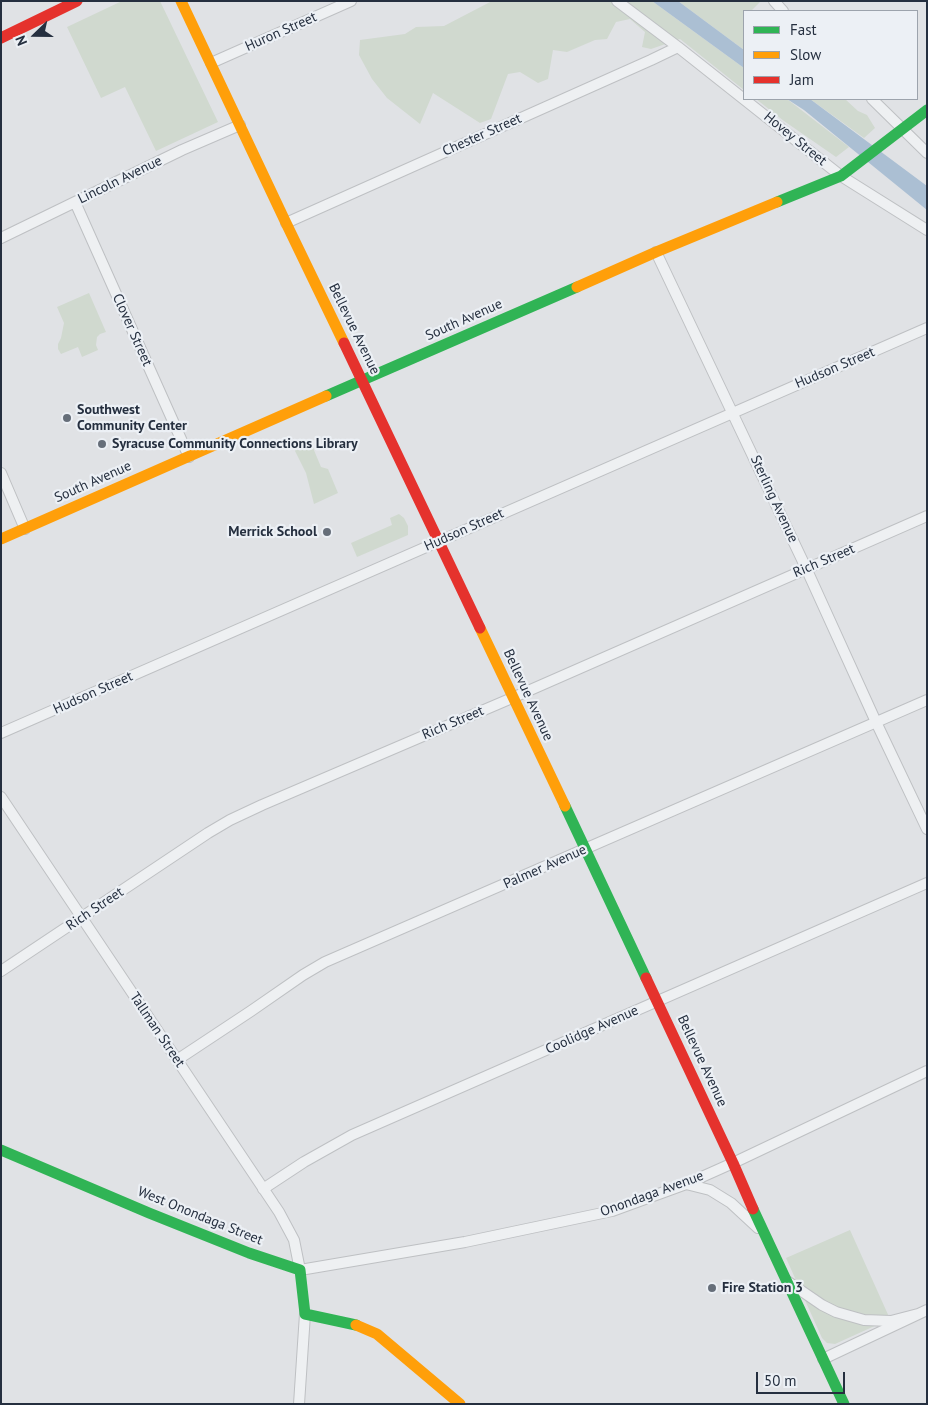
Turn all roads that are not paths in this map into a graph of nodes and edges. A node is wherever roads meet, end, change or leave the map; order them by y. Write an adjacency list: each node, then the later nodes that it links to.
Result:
1 (77, 1): 5 (street)
2 (181, 1): 7 (street, Bellevue Avenue)
3 (351, 1): 7 (street, Huron Street)
4 (617, 1): 6 (street)
5 (1, 38)
6 (678, 47): 8 (street, Hovey Street); 17 (street, Chester Street)
7 (211, 63): 12 (street, Bellevue Avenue)
8 (743, 98)
9 (745, 100): 15 (street, Hovey Street)
10 (873, 100): 13 (street)
11 (927, 110): 13 (street, South Avenue)
12 (240, 125): 16 (street, Lincoln Avenue); 17 (street, Bellevue Avenue)
13 (903, 128): 14 (street); 15 (street, South Avenue)
14 (927, 153)
15 (841, 176): 18 (street, Hovey Street); 20 (street, South Avenue)
16 (75, 202): 19 (street, Lincoln Avenue); 24 (street, Clover Street)
17 (286, 223): 22 (street, Bellevue Avenue)
18 (927, 230)
19 (1, 238)
20 (656, 252): 22 (street, South Avenue); 23 (street, Sterling Avenue)
21 (927, 328): 23 (street, Hudson Street)
22 (363, 381): 24 (street, South Avenue); 29 (street, Bellevue Avenue)
23 (733, 412): 29 (street, Hudson Street); 30 (street, Sterling Avenue)
24 (189, 457): 27 (street, South Avenue)
25 (1, 474): 27 (street)
26 (927, 516): 30 (street, Rich Street)
27 (25, 528): 28 (street, South Avenue)
28 (1, 539)
29 (439, 542): 31 (street, Bellevue Avenue); 34 (street, Hudson Street)
30 (806, 568): 31 (street, Rich Street); 33 (street, Sterling Avenue)
31 (512, 698): 37 (street, Bellevue Avenue); 39 (street, Rich Street)
32 (927, 700): 33 (street, Palmer Avenue)
33 (876, 722): 36 (street, Sterling Avenue); 37 (street, Palmer Avenue)
34 (1, 734)
35 (1, 797): 39 (street, Tallman Street)
36 (927, 829)
37 (584, 849): 41 (street, Bellevue Avenue); 42 (street, Palmer Avenue)
38 (927, 883): 41 (street, Coolidge Avenue)
39 (82, 918): 40 (street, Rich Street); 42 (street, Tallman Street)
40 (1, 971)
41 (657, 1001): 45 (street, Bellevue Avenue); 47 (street, Coolidge Avenue)
42 (176, 1060): 47 (street, Tallman Street)
43 (927, 1071): 45 (street, Onondaga Avenue)
44 (1, 1150): 49 (street, West Onondaga Street)
45 (733, 1163): 46 (street, Onondaga Avenue); 48 (street, Bellevue Avenue)
46 (686, 1184): 48 (street); 49 (street, Onondaga Avenue)
47 (263, 1189): 49 (street, Tallman Street)
48 (762, 1231): 50 (street, Bellevue Avenue)
49 (300, 1270): 52 (street)
50 (786, 1280): 51 (street); 53 (street, Bellevue Avenue)
51 (922, 1312): 53 (street)
52 (305, 1314): 54 (street); 55 (street)
53 (823, 1358): 56 (street, Bellevue Avenue)
54 (299, 1404)
55 (460, 1404)
56 (844, 1404)

